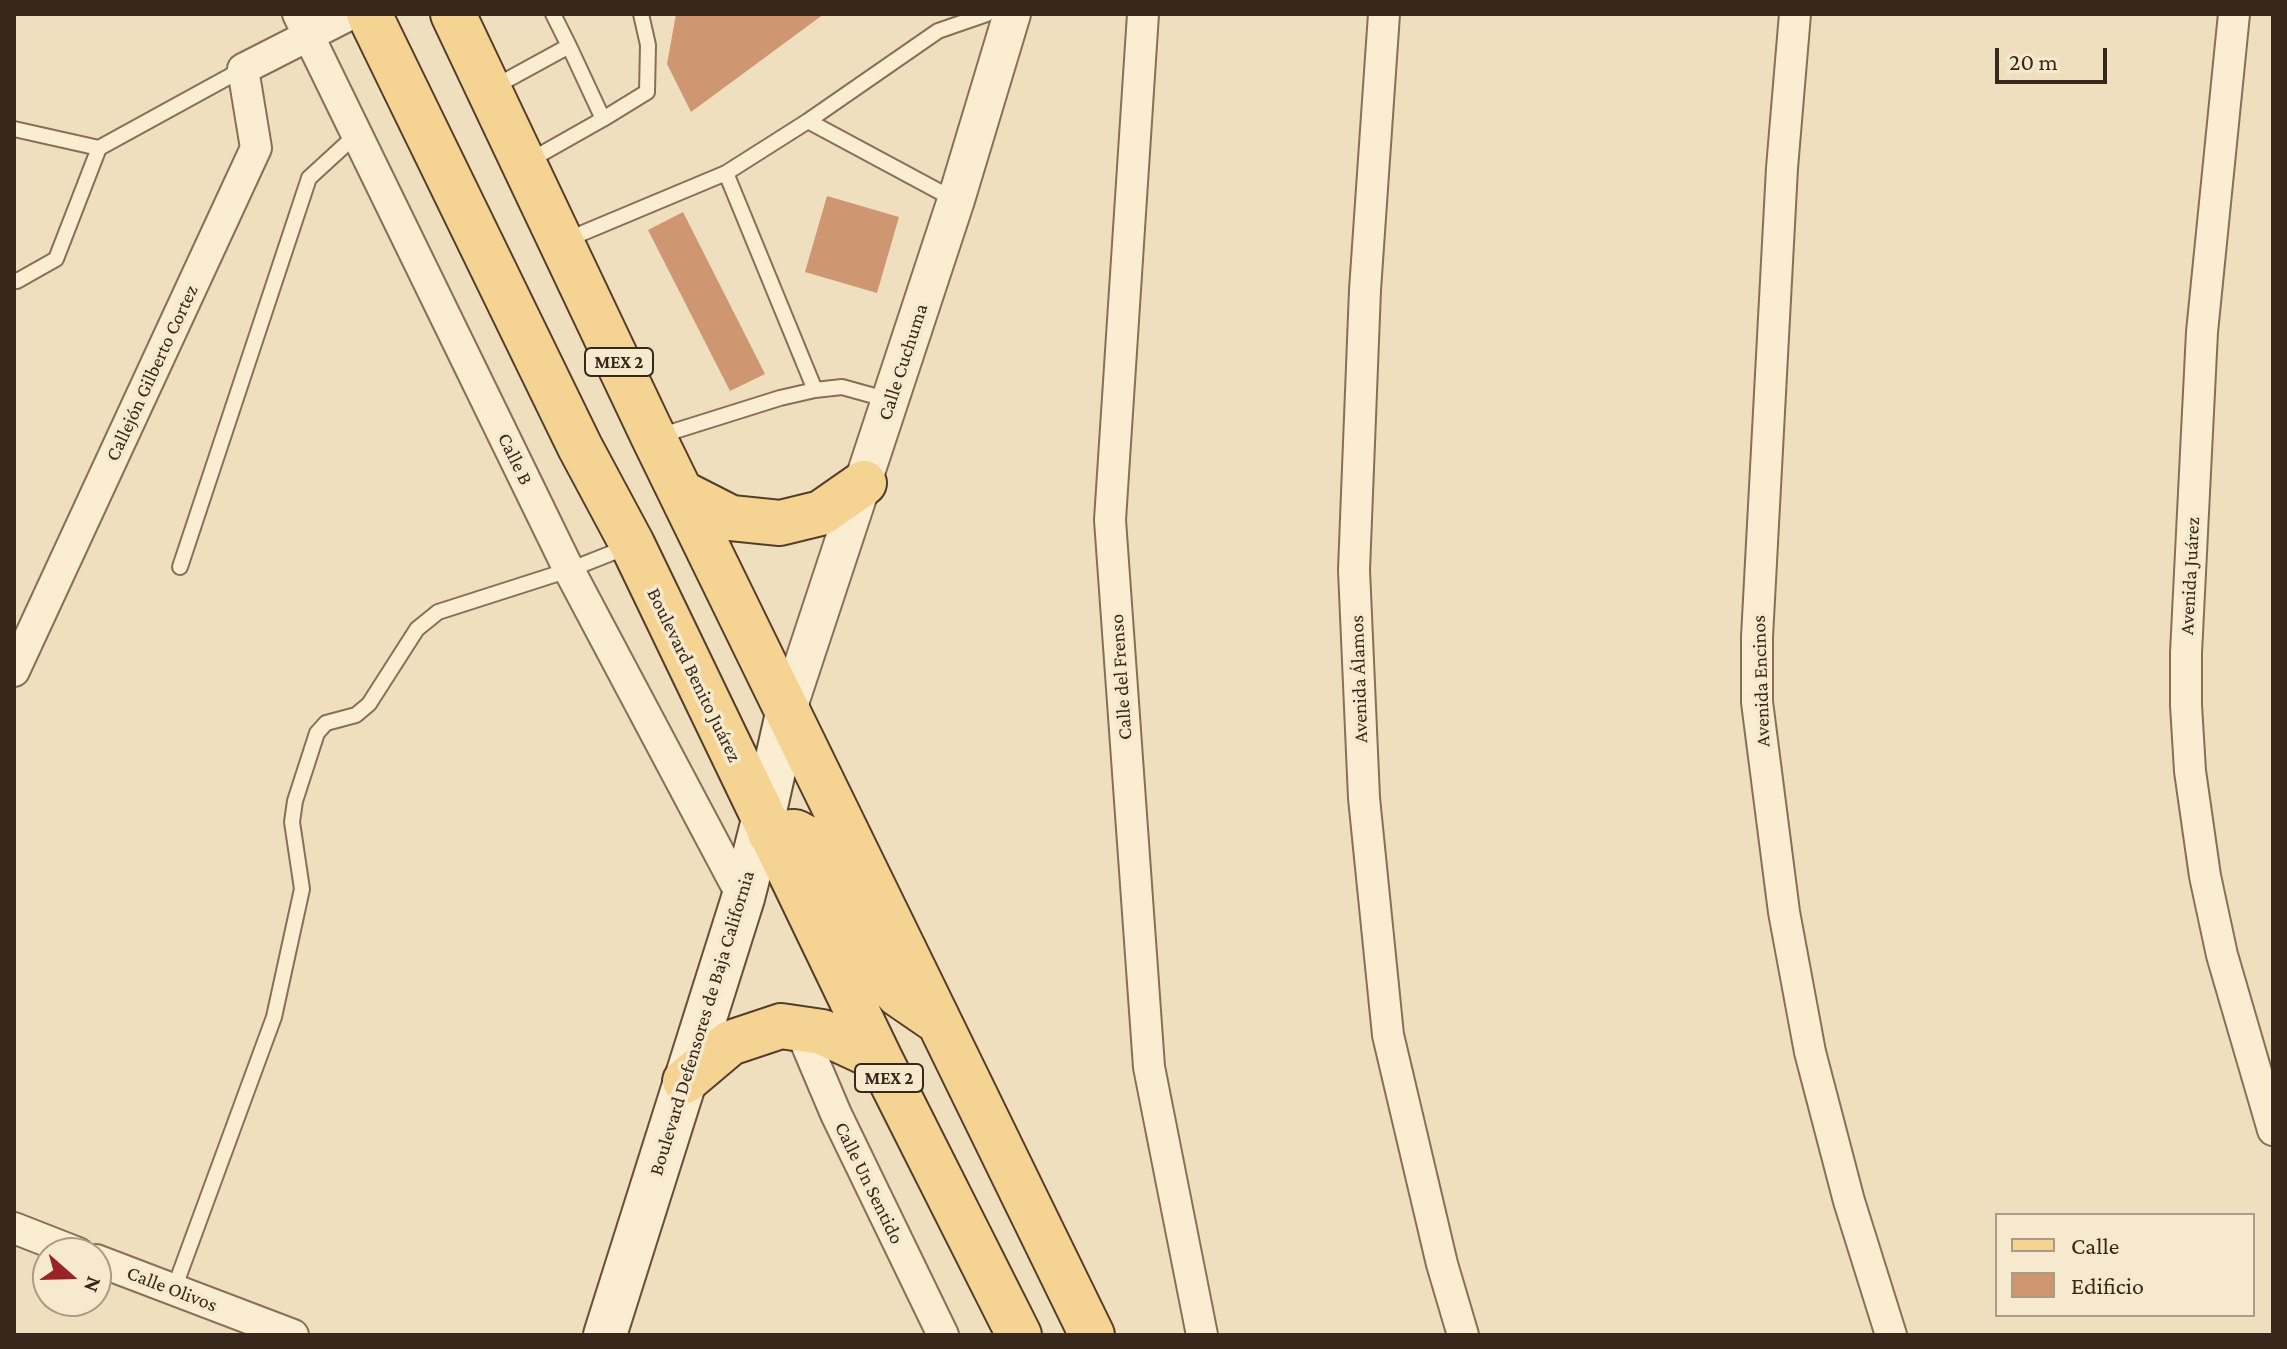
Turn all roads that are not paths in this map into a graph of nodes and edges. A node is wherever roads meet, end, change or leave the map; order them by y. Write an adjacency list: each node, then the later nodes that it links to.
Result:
1 (351, 14): 12 (street)
2 (369, 14): 31 (main road, Boulevard Benito Juárez / MEX 2)
3 (453, 14): 15 (main road, MEX 2)
4 (553, 14): 13 (lane)
5 (641, 14): 16 (lane)
6 (987, 14): 17 (lane)
7 (1012, 14): 23 (street, Calle Cuchuma)
8 (1143, 14): 52 (street, Calle del Frenso)
9 (1384, 14): 53 (street, Avenida Álamos)
10 (1795, 14): 54 (street, Avenida Encinos)
11 (2234, 14): 42 (street, Avenida Juárez)
12 (303, 25): 14 (street); 19 (street, Calle B)
13 (569, 46): 15 (lane); 16 (lane)
14 (243, 69): 20 (lane); 34 (street, Callejón Gilberto Cortez)
15 (490, 89): 21 (main road, MEX 2)
16 (603, 119): 21 (lane)
17 (808, 121): 22 (lane); 23 (lane)
18 (14, 129): 20 (lane)
19 (357, 133): 32 (lane); 33 (street, Calle B)
20 (99, 148): 25 (lane)
21 (525, 163): 24 (main road, MEX 2)
22 (726, 173): 24 (lane); 26 (lane)
23 (956, 200): 27 (street, Calle Cuchuma)
24 (562, 242): 28 (main road, MEX 2)
25 (14, 280)
26 (815, 390): 27 (lane); 28 (lane)
27 (890, 401): 29 (street, Calle Cuchuma)
28 (654, 438): 30 (main road, MEX 2)
29 (864, 483): 30 (main road); 35 (street, Calle Cuchuma)
30 (682, 493): 35 (main road, MEX 2)
31 (632, 544): 33 (lane); 36 (main road, Boulevard Benito Juárez / MEX 2)
32 (180, 567)
33 (569, 570): 37 (street, Calle B); 46 (lane)
34 (14, 671)
35 (788, 709): 36 (main road, Boulevard Defensores de Baja California); 38 (main road, MEX 2)
36 (766, 826): 37 (main road, Boulevard Defensores de Baja California); 38 (main road); 40 (main road, Boulevard Benito Juárez / MEX 2)
37 (743, 898): 41 (main road, Boulevard Defensores de Baja California)
38 (941, 1024): 51 (main road, MEX 2)
39 (800, 1029): 40 (main road); 41 (main road); 49 (street, Calle Un Sentido)
40 (880, 1059): 50 (main road, Boulevard Benito Juárez / MEX 2)
41 (685, 1081): 48 (main road, Boulevard Defensores de Baja California)
42 (2273, 1130)
43 (14, 1228): 44 (street)
44 (37, 1237)
45 (112, 1266): 46 (street, Calle Olivos)
46 (174, 1289): 47 (street, Calle Olivos)
47 (293, 1335)
48 (605, 1335)
49 (943, 1335)
50 (1019, 1335)
51 (1092, 1335)
52 (1202, 1335)
53 (1463, 1335)
54 (1891, 1335)

